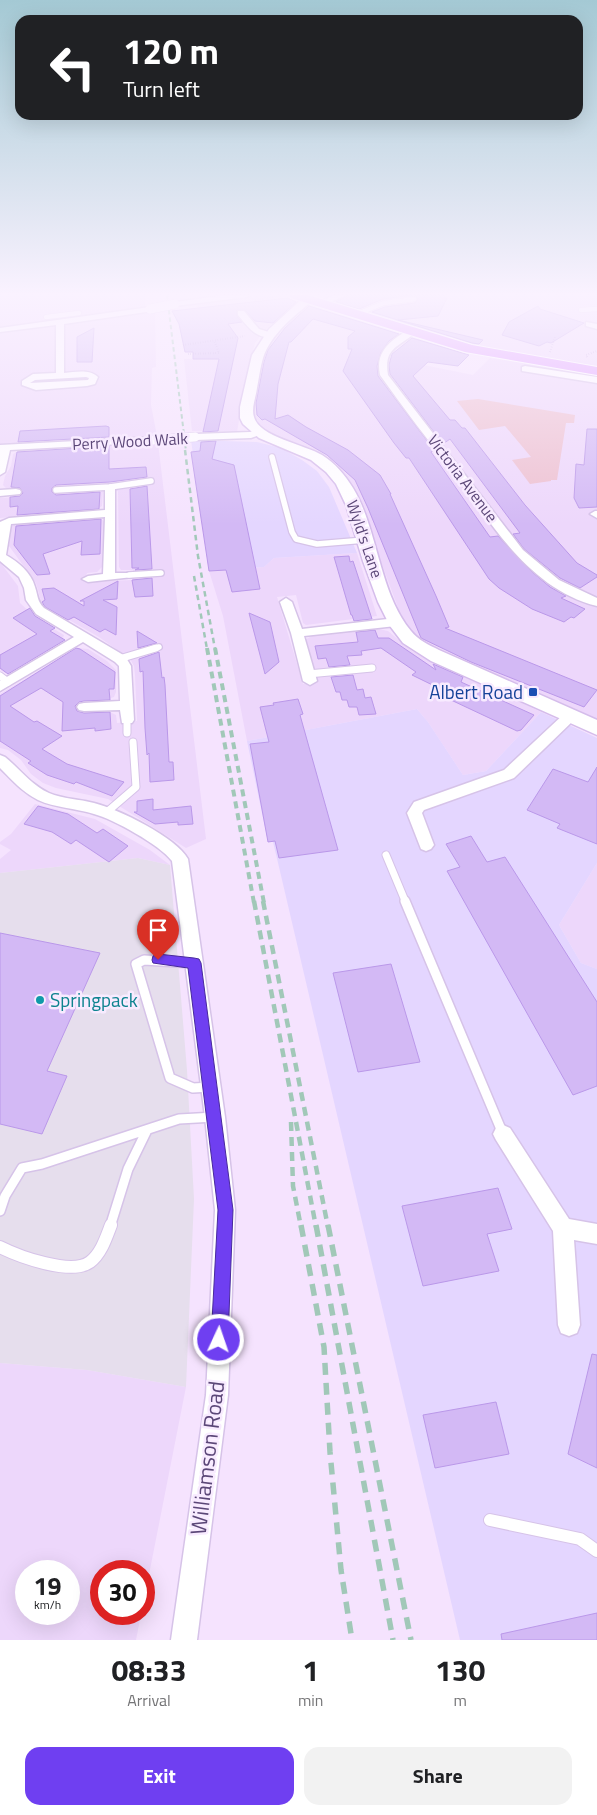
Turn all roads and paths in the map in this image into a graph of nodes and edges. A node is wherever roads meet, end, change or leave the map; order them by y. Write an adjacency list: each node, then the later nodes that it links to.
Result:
1 (60, 372): 5 (street)
2 (254, 372): 7 (main road)
3 (383, 372): 24 (street, Victoria Avenue)
4 (542, 372): 6 (street)
5 (60, 375): 5 (street)
6 (597, 380)
7 (259, 432): 8 (street, Perry Wood Walk, bridge); 17 (main road, Wyld's Lane)
8 (3, 448): 10 (street)
9 (272, 457): 17 (lane)
10 (0, 472)
11 (151, 481): 12 (lane)
12 (110, 487): 13 (lane); 16 (street)
13 (56, 490)
14 (16, 492): 15 (street)
15 (0, 493)
16 (110, 513): 18 (street); 20 (street)
17 (365, 540): 25 (main road, Wyld's Lane)
18 (0, 556): 27 (street)
19 (161, 573): 21 (lane)
20 (109, 576): 21 (street); 22 (street)
21 (129, 576)
22 (88, 579)
23 (286, 602): 26 (street)
24 (597, 602)
25 (396, 622): 26 (street); 35 (main road, Wyld's Lane)
26 (297, 633): 31 (street)
27 (83, 637): 29 (street); 32 (street)
28 (159, 647): 29 (lane)
29 (119, 659): 33 (street)
30 (372, 668): 31 (lane)
31 (309, 677)
32 (3, 682)
33 (127, 704): 34 (street); 37 (street)
34 (84, 706)
35 (570, 716): 36 (main road, Wyld's Lane); 41 (street)
36 (596, 725)
37 (127, 726)
38 (133, 742): 40 (lane)
39 (0, 760): 40 (street, Williamson Road)
40 (107, 812): 43 (street, Williamson Road)
41 (426, 845)
42 (386, 855): 47 (lane)
43 (194, 963): 44 (street, Williamson Road); 44 (lane)
44 (211, 1087): 45 (street, Williamson Road)
45 (215, 1118): 46 (lane); 55 (street, Williamson Road)
46 (147, 1130): 48 (lane); 51 (lane)
47 (503, 1134): 49 (street)
48 (0, 1211)
49 (563, 1228): 50 (street); 52 (street)
50 (597, 1234)
51 (0, 1247)
52 (569, 1324)
53 (490, 1520): 54 (lane)
54 (597, 1551)
55 (184, 1640)

